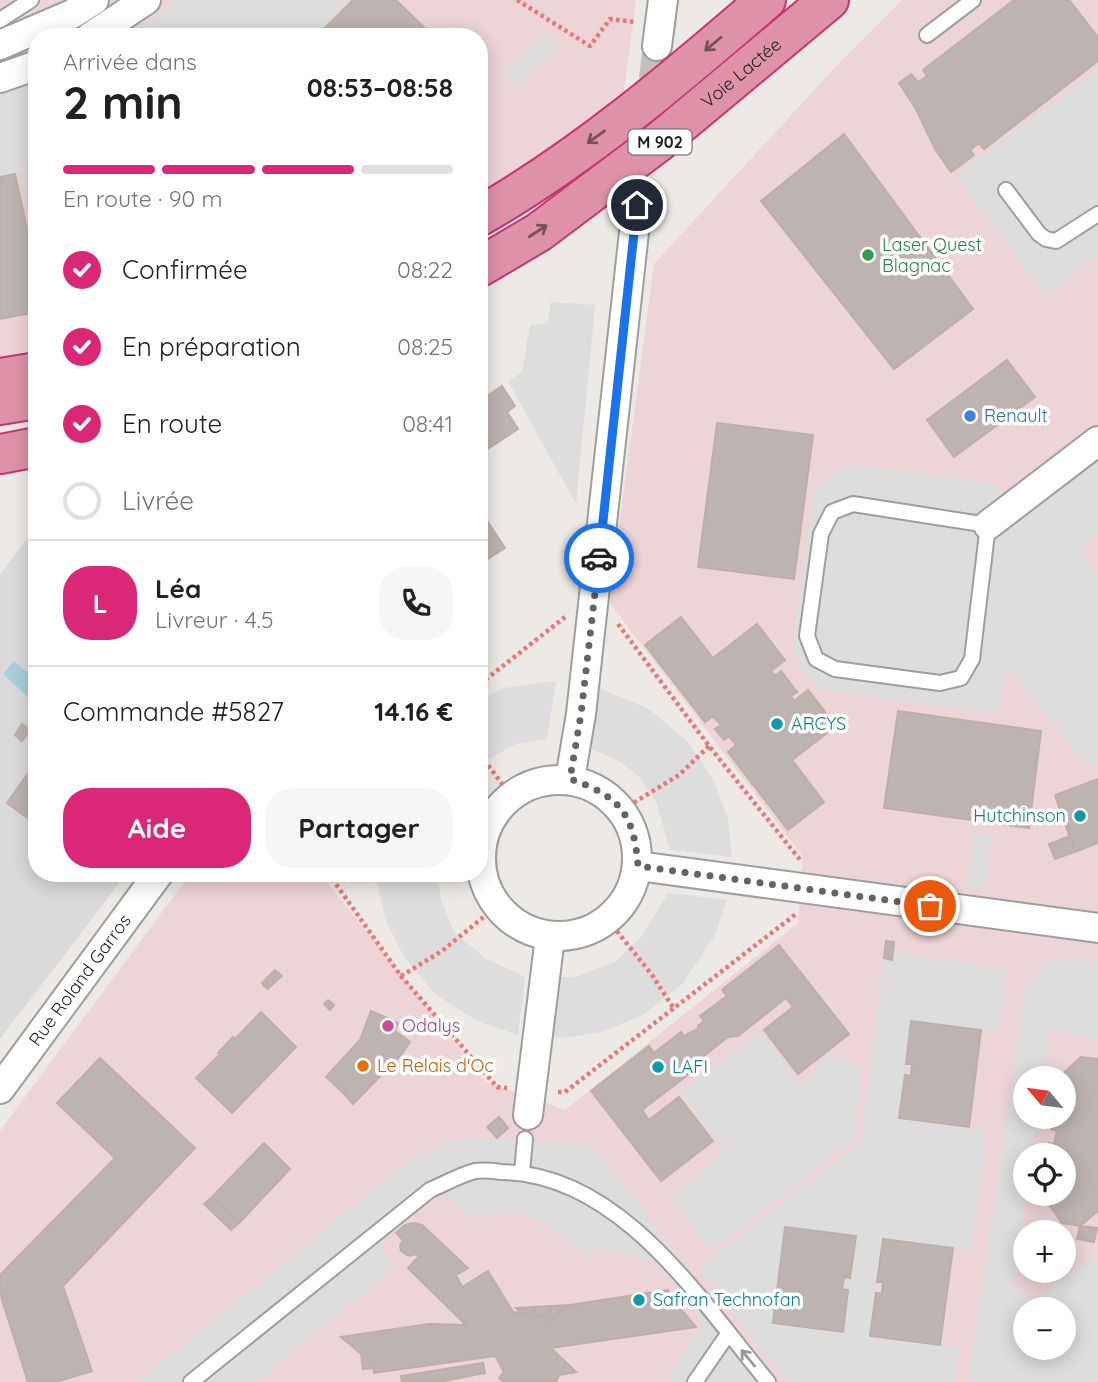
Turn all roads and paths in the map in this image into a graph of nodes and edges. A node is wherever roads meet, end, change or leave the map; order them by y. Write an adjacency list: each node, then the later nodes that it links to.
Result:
1 (31, 0): 15 (lane)
2 (94, 0): 10 (street)
3 (146, 0): 9 (street)
4 (517, 0): 13 (path)
5 (663, 0): 13 (street)
6 (766, 0): 20 (highway, M 902, one-way to 20)
7 (829, 0): 22 (highway, Voie Lactée / M 902, one-way to 7)
8 (973, 0): 14 (lane)
9 (123, 15): 11 (street)
10 (32, 28)
11 (104, 28)
12 (28, 29): 15 (street)
13 (652, 35)
14 (927, 35)
15 (1, 39)
16 (28, 68): 17 (street)
17 (0, 78)
18 (1006, 190): 21 (lane)
19 (637, 205): 31 (street)
20 (488, 211)
21 (1098, 214)
22 (488, 262)
23 (28, 373): 24 (highway)
24 (0, 378)
25 (28, 400): 26 (highway)
26 (0, 405)
27 (1098, 441): 30 (street)
28 (28, 449): 29 (highway)
29 (0, 454)
30 (988, 525): 30 (lane)
31 (593, 610): 32 (path); 33 (path); 35 (street)
32 (488, 678)
33 (709, 746): 37 (path); 43 (path)
34 (488, 765): 36 (path)
35 (570, 779): 36 (street); 37 (street)
36 (511, 796): 38 (street)
37 (622, 810): 39 (street)
38 (488, 828)
39 (638, 866): 43 (street); 45 (street)
40 (152, 882): 50 (street, Rue Roland Garros)
41 (334, 882): 48 (path)
42 (485, 882): 44 (street)
43 (805, 889): 46 (street); 49 (path)
44 (497, 906): 47 (street); 48 (path)
45 (608, 920): 47 (street); 49 (path)
46 (1098, 928)
47 (550, 937): 51 (street)
48 (401, 976): 51 (path)
49 (674, 1009): 51 (path)
50 (0, 1089)
51 (528, 1115): 52 (lane)
52 (522, 1172): 53 (lane); 54 (lane)
53 (728, 1334): 55 (lane); 56 (lane, one-way to 53)
54 (191, 1382)
55 (695, 1382)
56 (768, 1382)

